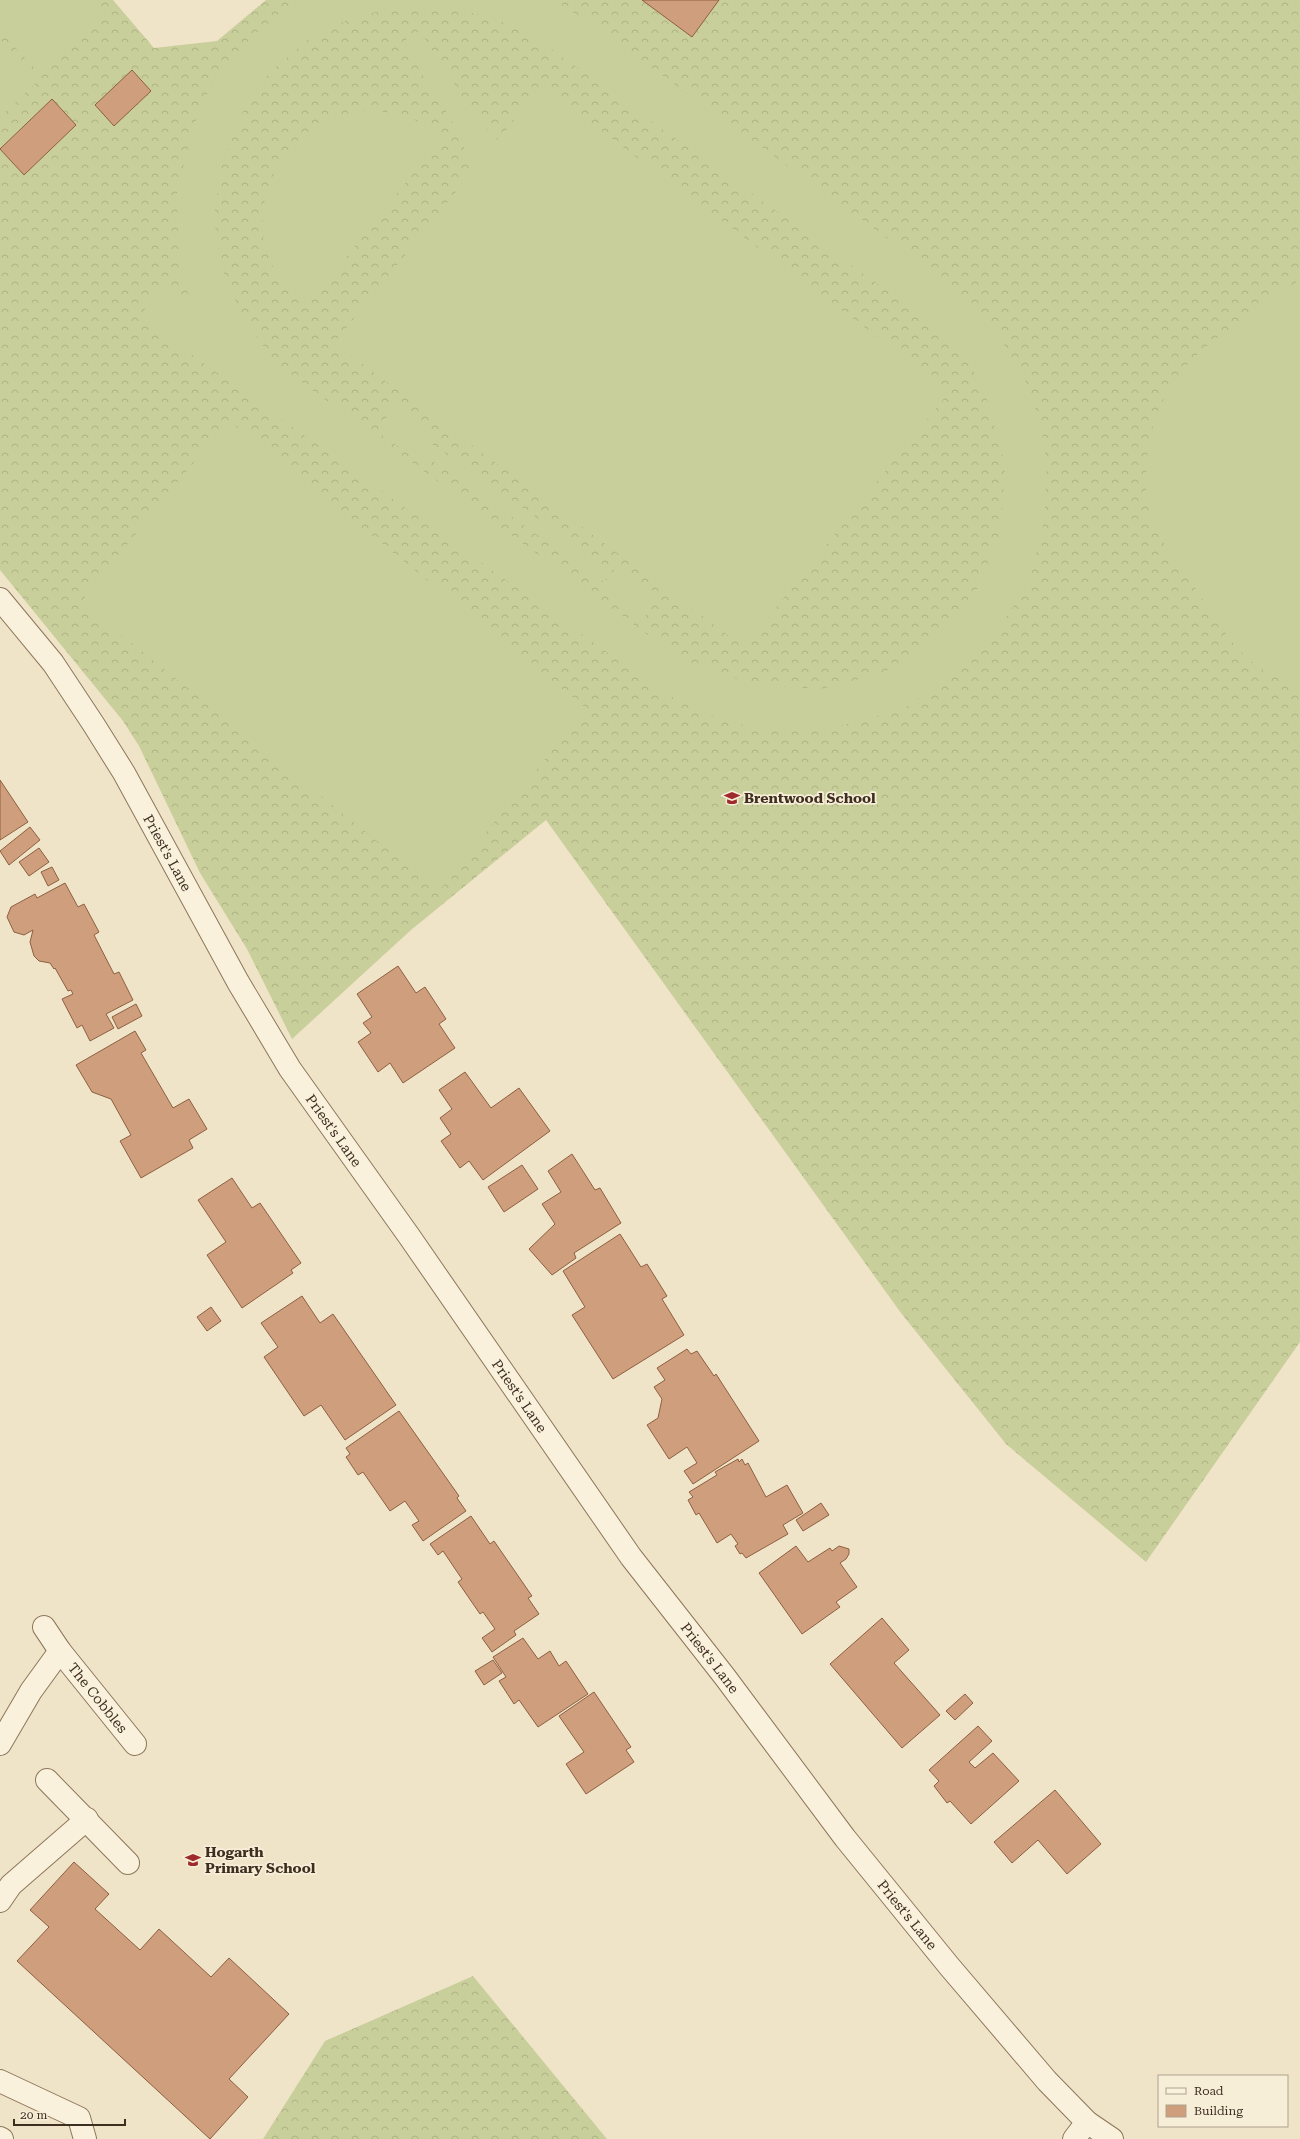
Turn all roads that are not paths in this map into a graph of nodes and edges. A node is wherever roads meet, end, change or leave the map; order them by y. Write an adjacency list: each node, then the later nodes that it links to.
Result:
1 (0, 599): 11 (street, Priest's Lane)
2 (44, 1627): 3 (street, The Cobbles)
3 (60, 1651): 4 (street, The Cobbles); 5 (street, The Cobbles)
4 (0, 1744)
5 (135, 1744)
6 (47, 1780): 7 (street)
7 (86, 1819): 8 (street); 9 (street)
8 (128, 1863)
9 (0, 1901)
10 (0, 2081): 12 (street)
11 (1080, 2131): 13 (street, Priest's Lane)
12 (85, 2139)
13 (1112, 2139)

